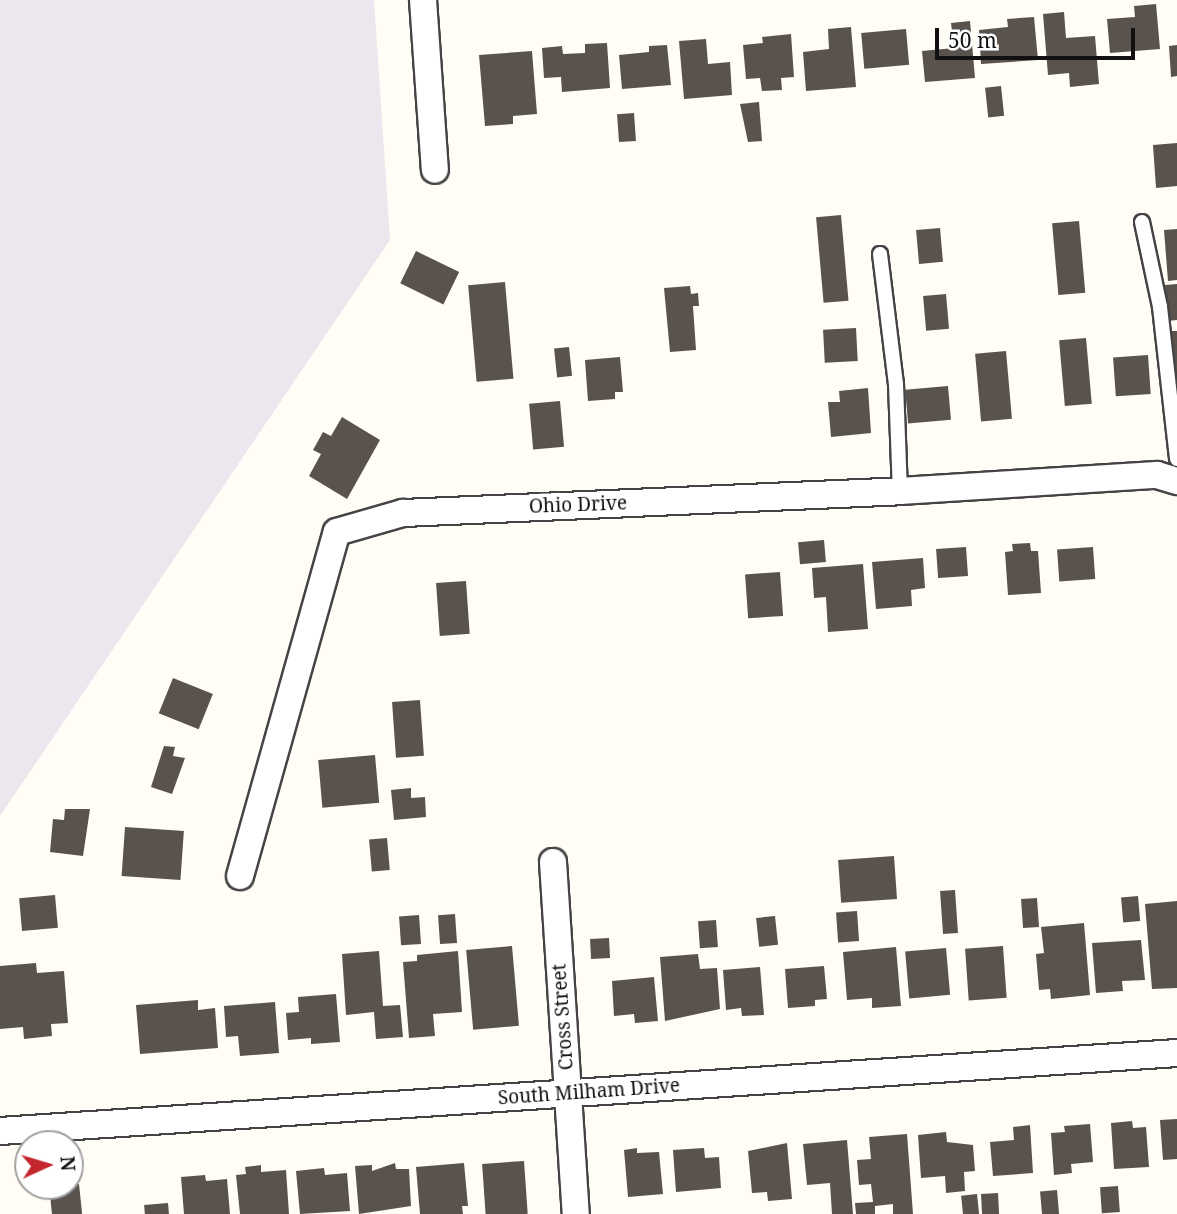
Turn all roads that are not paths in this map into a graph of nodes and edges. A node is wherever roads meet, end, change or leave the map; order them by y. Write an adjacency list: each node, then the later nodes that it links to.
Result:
1 (423, 0): 2 (street)
2 (435, 170)
3 (1143, 222): 5 (lane)
4 (880, 254): 7 (lane)
5 (1177, 459)
6 (1177, 481): 7 (street, Ohio Drive)
7 (900, 491): 9 (street, Ohio Drive)
8 (553, 862): 11 (street, Cross Street)
9 (240, 876)
10 (1177, 1053): 11 (street, South Milham Drive)
11 (568, 1093): 12 (street, South Milham Drive); 13 (street, Cross Street)
12 (0, 1131)
13 (576, 1214)

